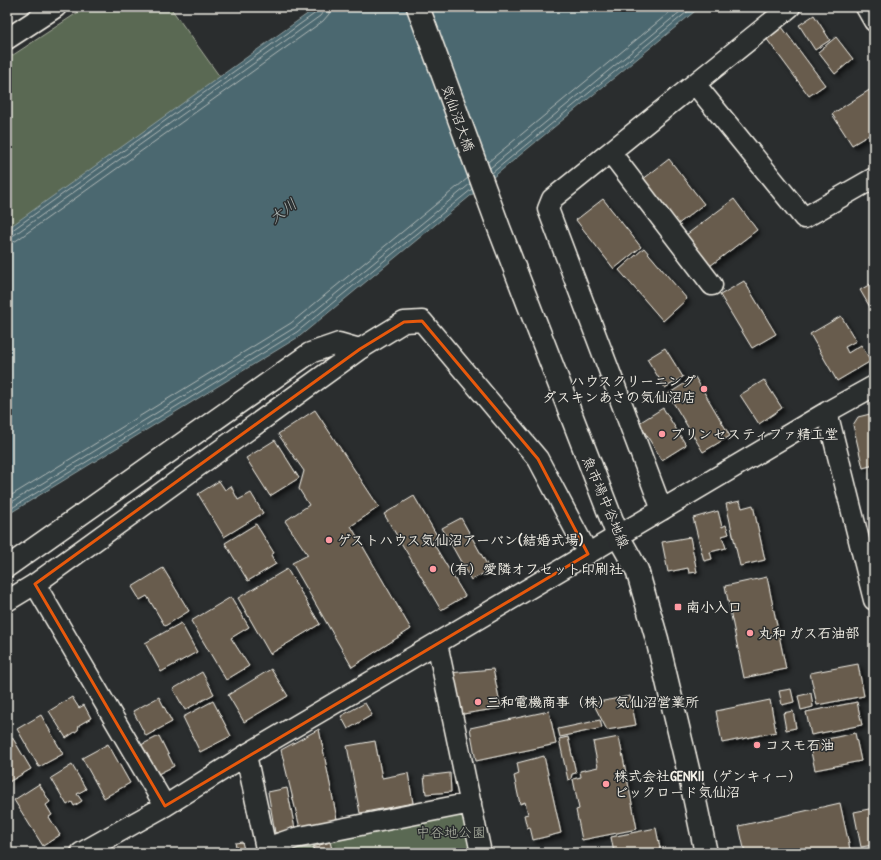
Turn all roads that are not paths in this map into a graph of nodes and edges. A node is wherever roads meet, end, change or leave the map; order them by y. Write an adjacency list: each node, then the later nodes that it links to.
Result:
1 (56, 7): 6 (street)
2 (418, 7): 10 (street, 気仙沼大橋)
3 (790, 7): 7 (street)
4 (866, 7): 5 (street)
5 (874, 21)
6 (7, 39)
7 (695, 84): 8 (street); 9 (street)
8 (611, 152): 11 (street); 15 (street)
9 (874, 178)
10 (499, 228): 16 (street, 魚市場中谷地線)
11 (712, 286)
12 (360, 349): 17 (street); 18 (street); 19 (street)
13 (874, 386): 14 (street)
14 (827, 412): 15 (street); 20 (street)
15 (662, 510): 16 (street)
16 (618, 536): 17 (street); 30 (street, 魚市場中谷地線)
17 (588, 554): 22 (street)
18 (7, 567)
19 (35, 584): 21 (street); 25 (street)
20 (874, 600)
21 (7, 601)
22 (437, 643): 23 (street); 24 (street)
23 (246, 755): 25 (street); 27 (street)
24 (471, 803): 27 (street); 29 (street)
25 (165, 806): 26 (street)
26 (108, 846): 28 (street)
27 (266, 850)
28 (81, 853)
29 (481, 853)
30 (706, 853)

